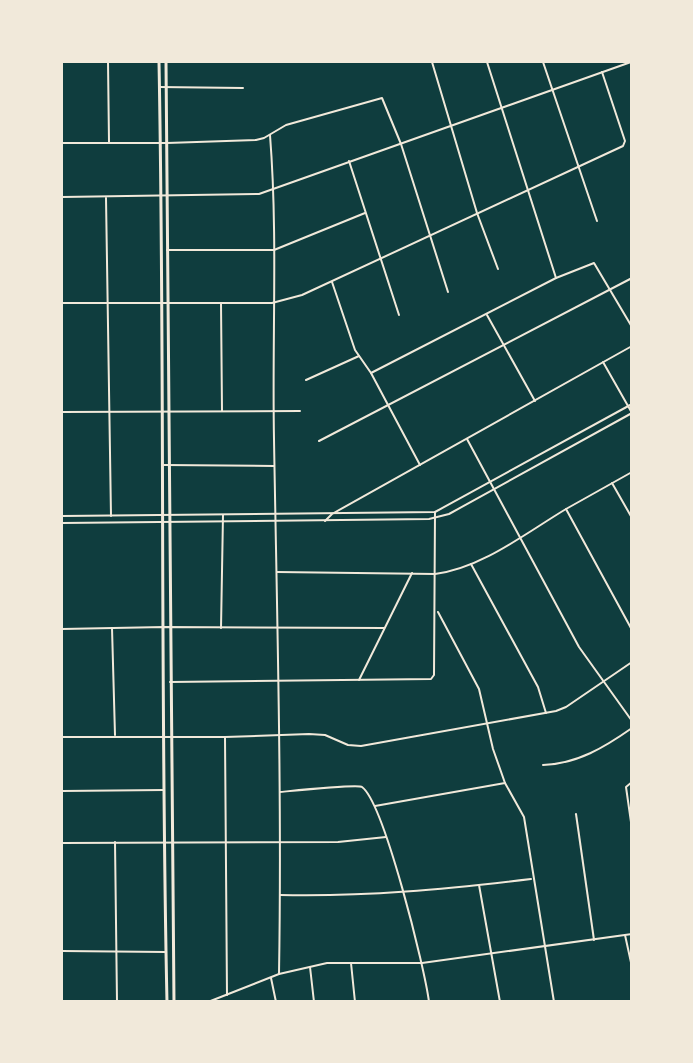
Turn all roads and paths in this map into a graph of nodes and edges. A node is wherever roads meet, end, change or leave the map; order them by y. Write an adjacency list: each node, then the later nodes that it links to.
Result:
1 (108, 62): 16 (street)
2 (159, 62): 9 (main road)
3 (166, 62): 10 (main road)
4 (432, 62): 14 (street)
5 (487, 62): 13 (street)
6 (543, 62): 12 (street)
7 (631, 62): 8 (street)
8 (602, 72): 12 (street); 22 (street)
9 (159, 87): 10 (street); 18 (main road)
10 (166, 88): 11 (street); 19 (main road)
11 (243, 88)
12 (551, 90): 13 (street); 22 (street)
13 (502, 108): 14 (street); 24 (street)
14 (450, 127): 20 (street); 30 (street)
15 (270, 135): 19 (street); 20 (street); 23 (street)
16 (109, 142): 17 (street); 18 (street)
17 (62, 143)
18 (160, 143): 19 (street); 27 (main road)
19 (167, 143): 25 (main road)
20 (401, 144): 21 (street); 32 (street)
21 (349, 161): 23 (street); 29 (street)
22 (579, 168): 24 (street); 31 (street)
23 (273, 191): 25 (street); 34 (street)
24 (530, 191): 30 (street); 38 (street)
25 (166, 196): 27 (street); 33 (main road)
26 (62, 197): 28 (street)
27 (161, 197): 28 (street); 43 (main road)
28 (106, 198): 46 (street)
29 (365, 213): 34 (street); 35 (street)
30 (477, 213): 32 (street); 36 (street)
31 (597, 221)
32 (430, 236): 35 (street); 41 (street)
33 (167, 250): 34 (street); 47 (main road)
34 (274, 250): 45 (street)
35 (381, 260): 39 (street); 48 (street)
36 (498, 268)
37 (632, 278): 40 (street)
38 (556, 279): 40 (street); 49 (street)
39 (332, 282): 45 (street); 53 (street)
40 (610, 290): 50 (street); 51 (street)
41 (448, 292)
42 (62, 303): 46 (street)
43 (162, 303): 46 (street); 47 (street); 66 (main road)
44 (221, 303): 45 (street); 47 (street); 67 (street)
45 (272, 303): 62 (street)
46 (108, 304): 65 (street)
47 (168, 304): 61 (main road)
48 (399, 315)
49 (487, 315): 51 (street); 55 (street)
50 (632, 327)
51 (504, 345): 57 (street); 60 (street)
52 (632, 346): 54 (street)
53 (358, 356): 55 (street); 56 (street)
54 (603, 362): 57 (street); 59 (street)
55 (371, 373): 60 (street)
56 (306, 380)
57 (535, 401): 69 (street)
58 (632, 404): 59 (street)
59 (627, 406): 68 (street); 75 (street)
60 (388, 407): 70 (street); 72 (street)
61 (168, 411): 66 (street); 67 (street); 71 (main road)
62 (273, 411): 63 (street); 67 (street); 73 (street)
63 (300, 411)
64 (62, 412): 65 (street)
65 (110, 412): 66 (street); 84 (street)
66 (163, 412): 71 (main road)
67 (222, 412)
68 (631, 413): 77 (street)
69 (467, 439): 72 (street); 75 (street)
70 (319, 441)
71 (166, 465): 73 (street); 85 (main road); 86 (main road)
72 (420, 465): 81 (street)
73 (274, 466): 80 (street)
74 (632, 472): 76 (street)
75 (489, 482): 77 (street); 79 (street)
76 (612, 483): 78 (street); 88 (street)
77 (494, 489): 87 (street); 95 (street)
78 (566, 509): 95 (street); 108 (street)
79 (435, 512): 81 (street); 87 (street)
80 (277, 514): 81 (street); 82 (street); 91 (street)
81 (332, 514): 89 (street)
82 (223, 515): 86 (street); 90 (street)
83 (62, 516): 84 (street)
84 (111, 516): 85 (street)
85 (165, 516): 86 (street); 93 (main road)
86 (170, 516): 94 (main road)
87 (434, 518): 89 (street); 99 (street)
88 (632, 518)
89 (325, 521): 91 (street)
90 (224, 522): 91 (street); 94 (street); 104 (street)
91 (276, 522): 97 (street)
92 (62, 523): 93 (street)
93 (164, 523): 94 (street); 101 (main road)
94 (170, 523): 102 (main road)
95 (519, 537): 96 (street); 113 (street)
96 (471, 564): 99 (street); 114 (street)
97 (277, 572): 98 (street); 107 (street)
98 (412, 573): 99 (street); 105 (street)
99 (435, 574): 100 (street)
100 (436, 610): 110 (street); 116 (street)
101 (164, 627): 102 (street); 103 (street); 121 (main road)
102 (170, 627): 104 (street); 112 (main road)
103 (112, 628): 106 (street); 118 (street)
104 (221, 628): 107 (street)
105 (384, 628): 107 (street); 110 (street)
106 (62, 629)
107 (275, 629): 111 (street)
108 (632, 630)
109 (632, 662): 113 (street)
110 (359, 680): 111 (street)
111 (277, 681): 112 (street); 119 (street)
112 (170, 682): 121 (main road)
113 (603, 682): 114 (street); 115 (street)
114 (546, 712): 116 (street)
115 (632, 721)
116 (488, 722): 119 (street); 125 (street)
117 (632, 728): 123 (street)
118 (115, 735): 120 (street); 121 (street)
119 (277, 735): 122 (street); 128 (street)
120 (62, 737)
121 (167, 737): 122 (street); 126 (main road); 135 (main road)
122 (225, 737): 138 (street)
123 (543, 765)
124 (632, 782): 131 (street)
125 (505, 783): 129 (street); 139 (street)
126 (164, 790): 127 (street); 134 (main road)
127 (62, 791)
128 (279, 792): 129 (street); 136 (street)
129 (375, 806): 132 (street)
130 (576, 814): 145 (street)
131 (632, 829)
132 (386, 837): 136 (street); 141 (street)
133 (115, 842): 134 (street); 137 (street); 148 (street)
134 (164, 842): 135 (street); 149 (main road)
135 (172, 842): 138 (street); 161 (main road)
136 (280, 842): 138 (street); 142 (street)
137 (62, 843)
138 (224, 843): 157 (street)
139 (532, 879): 140 (street); 146 (street)
140 (479, 885): 141 (street); 150 (street)
141 (402, 894): 142 (street); 152 (street)
142 (280, 895): 155 (street)
143 (632, 934): 144 (street)
144 (625, 935): 145 (street); 154 (street)
145 (594, 940): 146 (street)
146 (544, 947): 150 (street); 168 (street)
147 (62, 951): 148 (street)
148 (115, 951): 149 (street); 159 (street)
149 (166, 952): 160 (main road)
150 (492, 954): 152 (street); 167 (street)
151 (351, 962): 152 (street); 153 (street); 165 (street)
152 (422, 963): 166 (street)
153 (310, 967): 155 (street); 164 (street)
154 (632, 967)
155 (279, 974): 156 (street)
156 (271, 978): 157 (street); 163 (street)
157 (227, 995): 158 (street)
158 (220, 1000): 162 (street)
159 (117, 1002)
160 (167, 1002)
161 (174, 1002)
162 (208, 1002)
163 (276, 1002)
164 (314, 1002)
165 (356, 1002)
166 (429, 1002)
167 (500, 1002)
168 (554, 1002)

